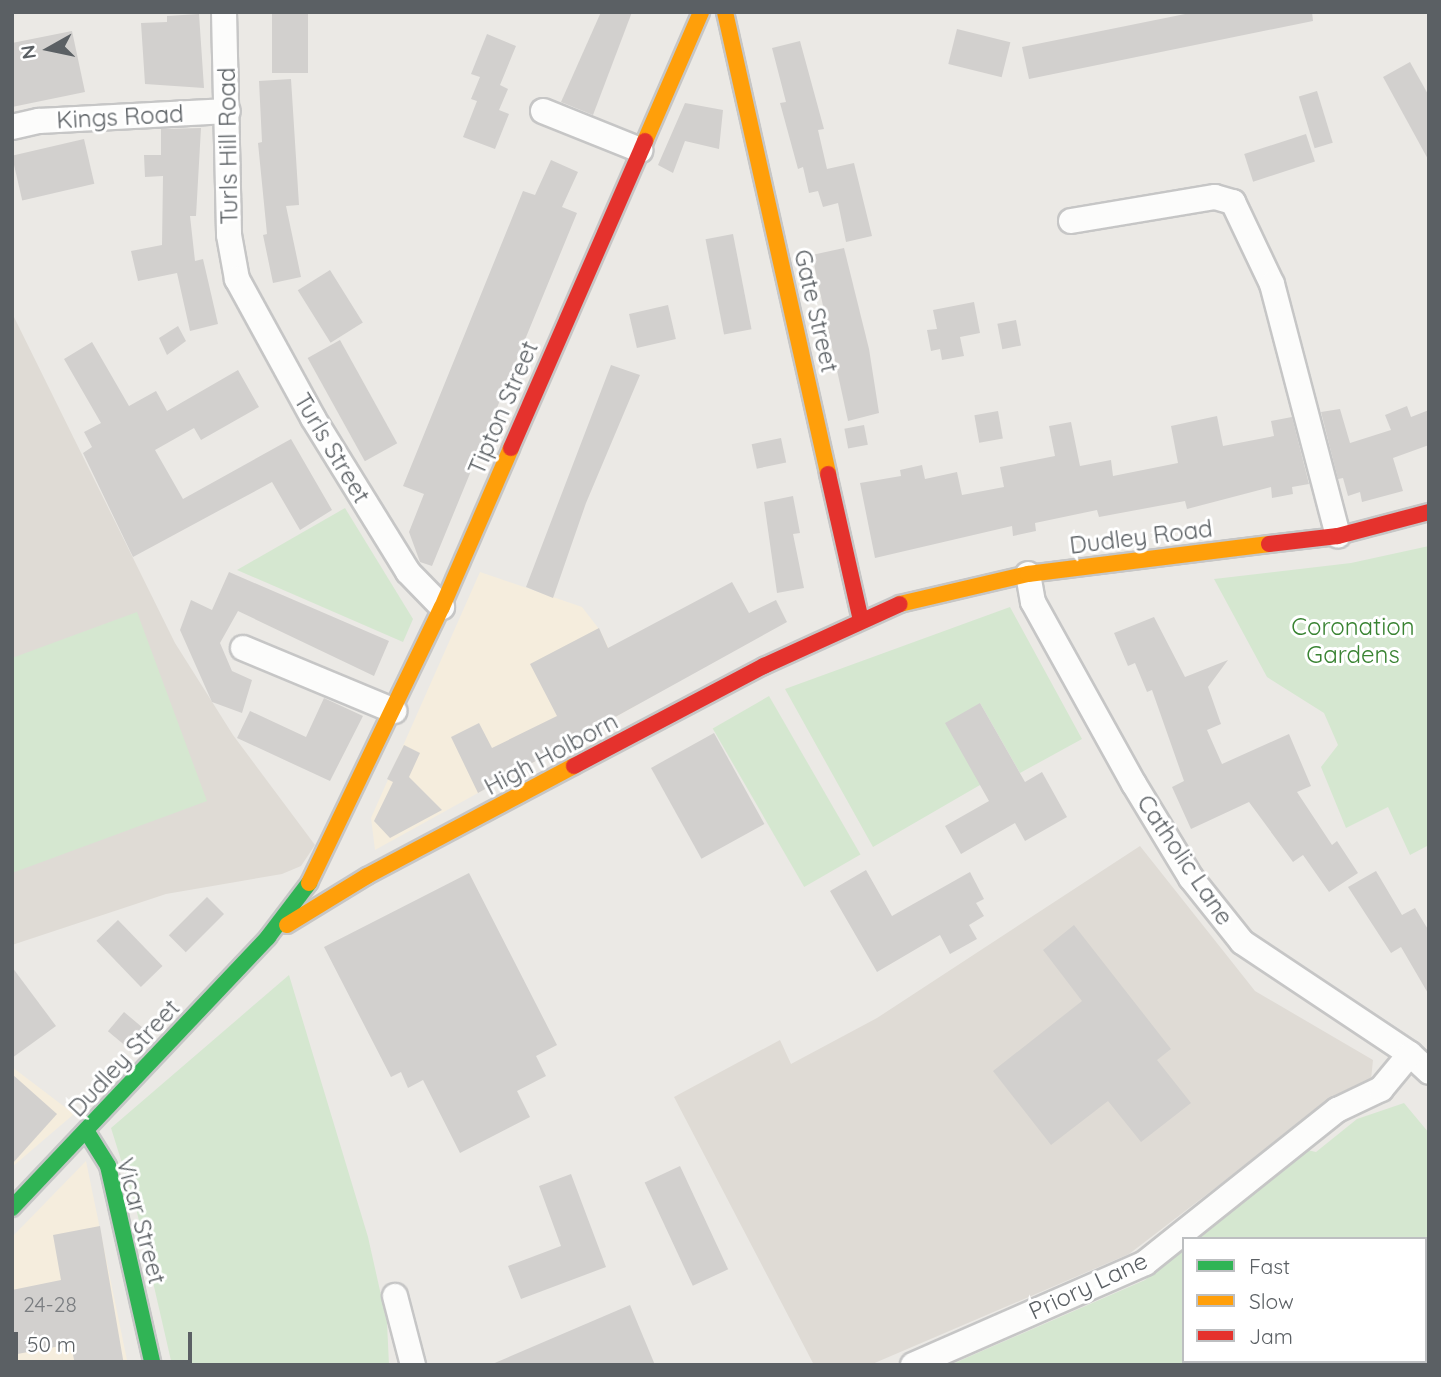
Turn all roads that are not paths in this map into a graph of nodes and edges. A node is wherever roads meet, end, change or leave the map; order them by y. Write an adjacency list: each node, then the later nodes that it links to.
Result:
1 (225, 12): 4 (street, Turls Hill Road)
2 (701, 12): 7 (main road, Tipton Street)
3 (725, 12): 14 (main road, Gate Street)
4 (228, 111): 6 (street, Kings Road); 9 (street, Turls Hill Road)
5 (543, 111): 7 (street)
6 (12, 127)
7 (640, 150): 13 (main road, Tipton Street)
8 (1071, 221): 11 (street)
9 (237, 279): 13 (street, Turls Street)
10 (1429, 513): 11 (main road, Dudley Road)
11 (1338, 536): 12 (main road, Dudley Road)
12 (1028, 575): 14 (main road, Dudley Road); 22 (street, Catholic Lane)
13 (442, 607): 16 (main road, Tipton Street)
14 (861, 620): 20 (main road, High Holborn)
15 (243, 648): 16 (street)
16 (394, 711): 17 (main road, Tipton Street)
17 (364, 775): 18 (main road, Tipton Street); 21 (main road, Tipton Street)
18 (358, 822)
19 (359, 855): 20 (main road)
20 (367, 876): 21 (main road, High Holborn)
21 (268, 937): 24 (main road, Dudley Street)
22 (1410, 1054): 23 (street, Catholic Lane); 29 (street, Priory Lane)
23 (1429, 1072)
24 (87, 1132): 25 (main road, Dudley Street); 27 (main road, Vicar Street)
25 (12, 1208)
26 (395, 1296): 28 (street)
27 (153, 1365)
28 (413, 1365)
29 (913, 1365)

